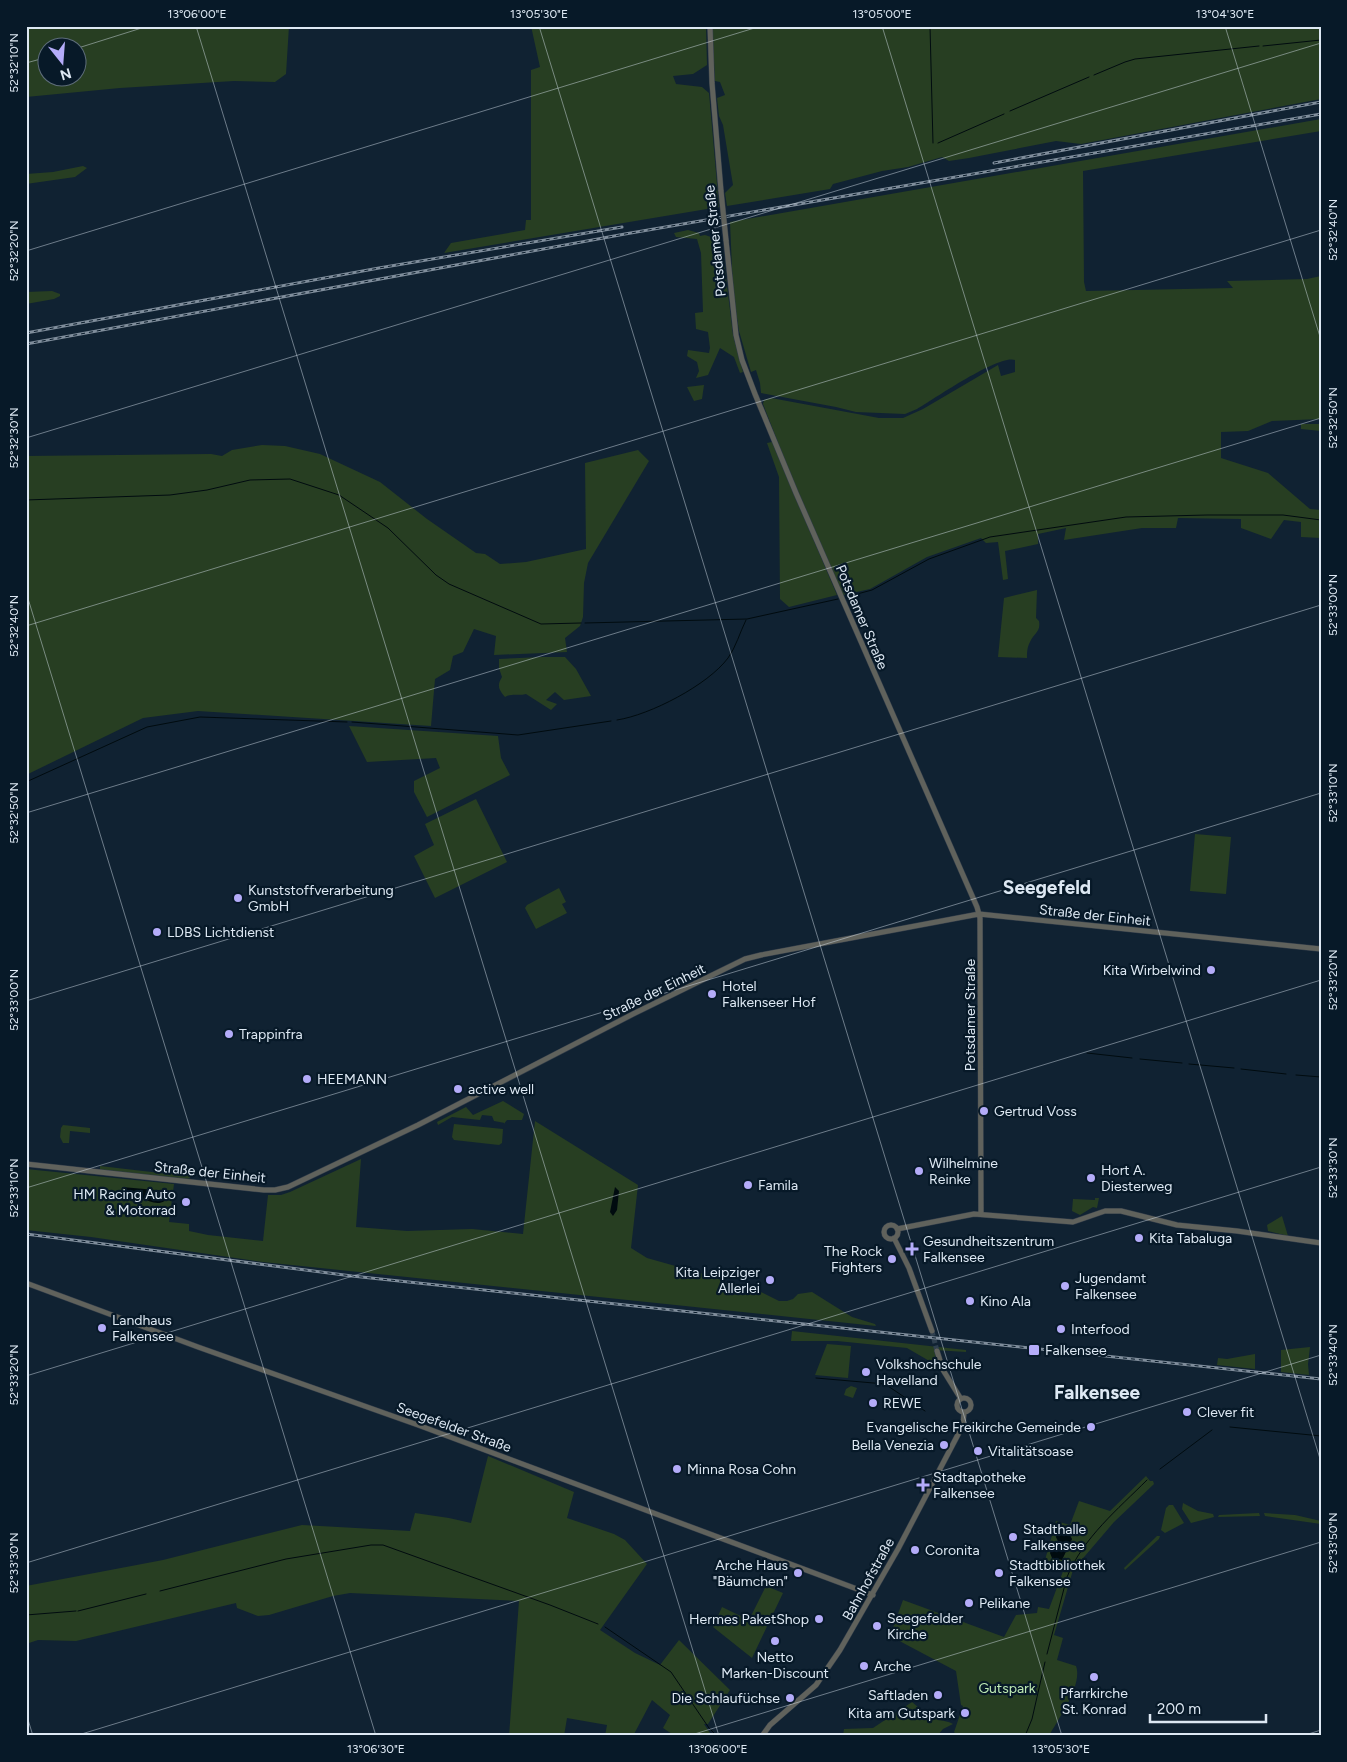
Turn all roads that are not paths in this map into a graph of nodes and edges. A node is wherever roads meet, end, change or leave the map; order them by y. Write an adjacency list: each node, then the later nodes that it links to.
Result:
1 (710, 26): 2 (street, Potsdamer Straße, bridge)
2 (979, 914): 3 (street, Straße der Einheit); 4 (street, Straße der Einheit); 5 (street, Potsdamer Straße)
3 (1321, 949)
4 (26, 1164)
5 (981, 1214): 6 (street); 8 (street)
6 (897, 1229): 7 (street); 7 (street)
7 (894, 1238): 10 (street)
8 (1321, 1243)
9 (26, 1283): 14 (street, Seegefelder Straße)
10 (932, 1332)
11 (937, 1351): 12 (street)
12 (961, 1399): 13 (street); 13 (street)
13 (964, 1412): 14 (street, Bahnhofstraße)
14 (872, 1595): 15 (street, Bahnhofstraße)
15 (762, 1736)

